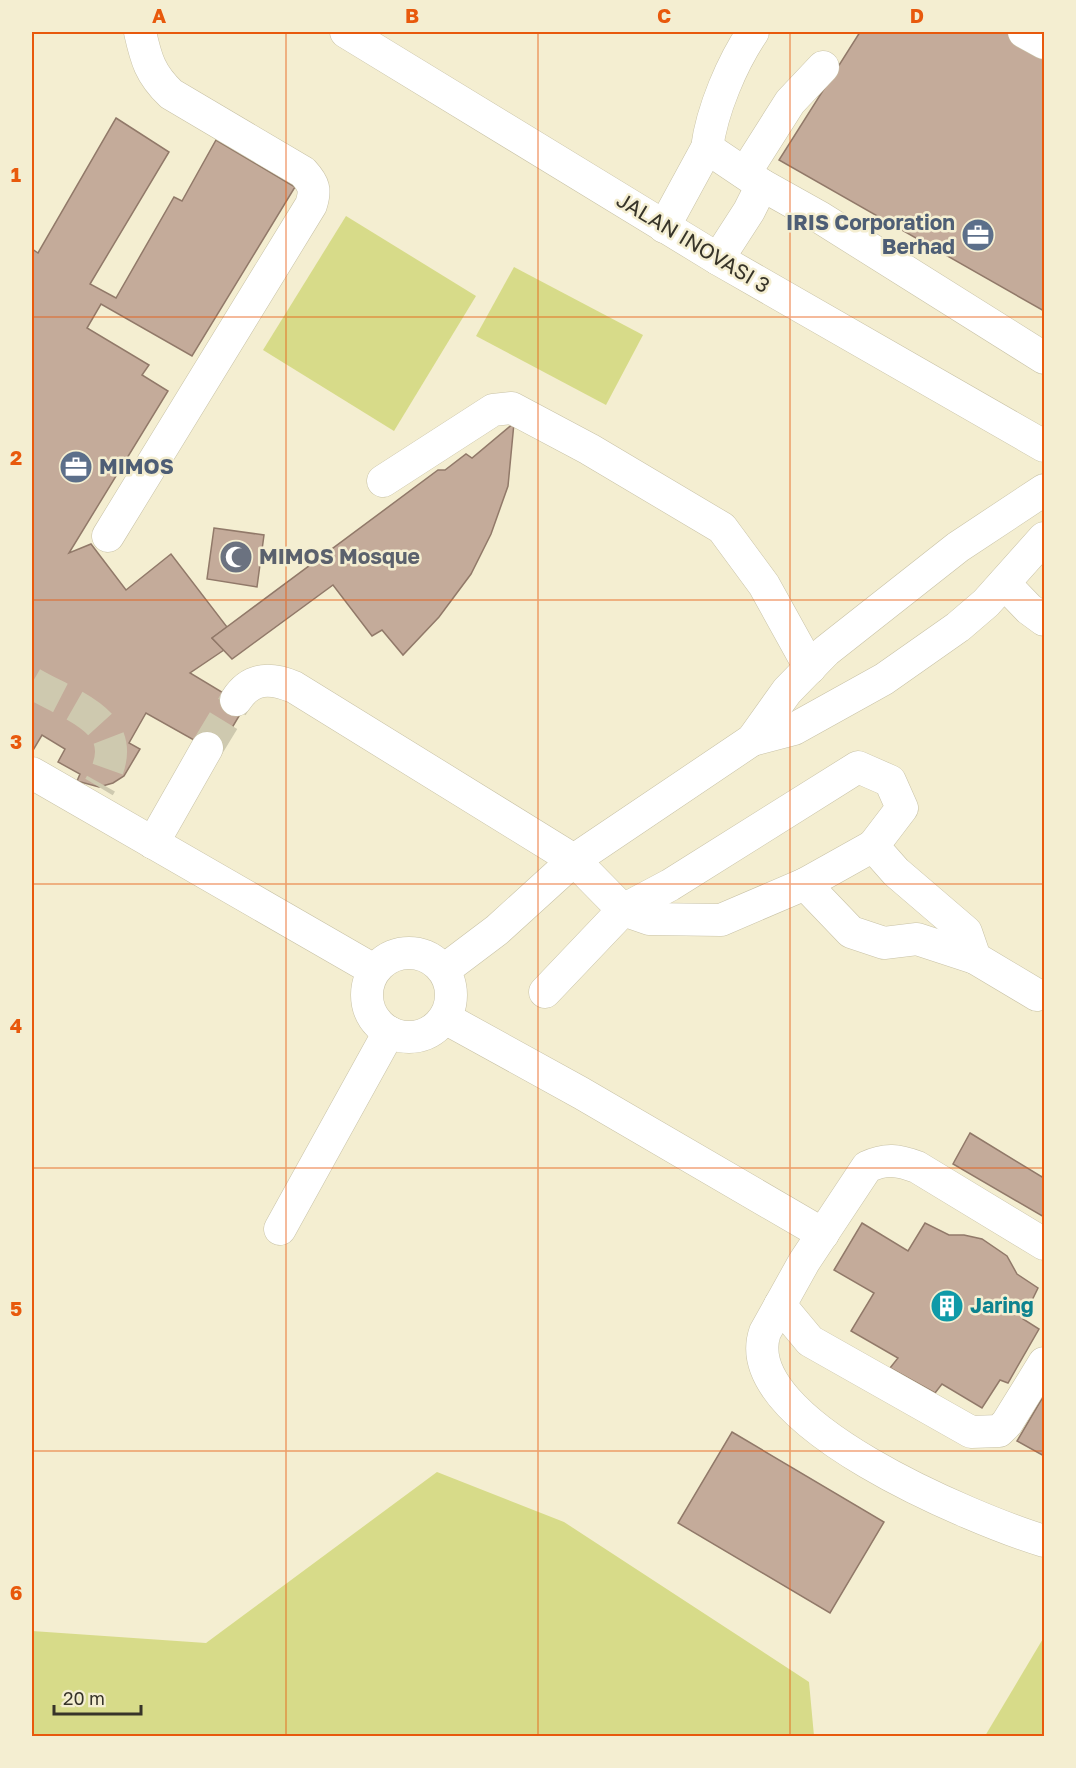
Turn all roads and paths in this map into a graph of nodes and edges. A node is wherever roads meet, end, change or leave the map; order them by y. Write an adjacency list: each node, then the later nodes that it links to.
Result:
1 (140, 32): 15 (street)
2 (346, 32): 9 (street, JALAN INOVASI 3)
3 (753, 32): 7 (street)
4 (1024, 32): 5 (street)
5 (1044, 43)
6 (823, 67): 8 (street)
7 (707, 148): 8 (street); 9 (street)
8 (753, 179): 10 (street); 11 (street)
9 (664, 227): 10 (street, JALAN INOVASI 3)
10 (718, 259): 12 (street, JALAN INOVASI 3)
11 (1044, 358)
12 (1044, 446)
13 (383, 481): 19 (street)
14 (1044, 490): 19 (street)
15 (108, 536)
16 (1044, 538): 17 (street)
17 (1004, 583): 18 (street); 21 (street)
18 (1044, 620)
19 (810, 668): 21 (street)
20 (236, 700): 26 (street)
21 (752, 740): 26 (street)
22 (207, 748): 24 (street)
23 (34, 780): 24 (street)
24 (153, 843): 30 (street)
25 (873, 846): 27 (street); 28 (street); 29 (street)
26 (574, 860): 28 (street); 31 (street)
27 (805, 885): 28 (street); 29 (street)
28 (623, 910): 32 (street)
29 (975, 957): 33 (street)
30 (374, 970): 31 (street); 35 (street)
31 (444, 970): 34 (street)
32 (545, 992)
33 (1037, 995)
34 (445, 1017): 35 (street); 37 (street)
35 (389, 1032): 36 (street)
36 (280, 1229)
37 (823, 1234): 38 (street); 39 (street)
38 (1044, 1244)
39 (769, 1309): 40 (street); 41 (street)
40 (1044, 1363)
41 (1044, 1541)

